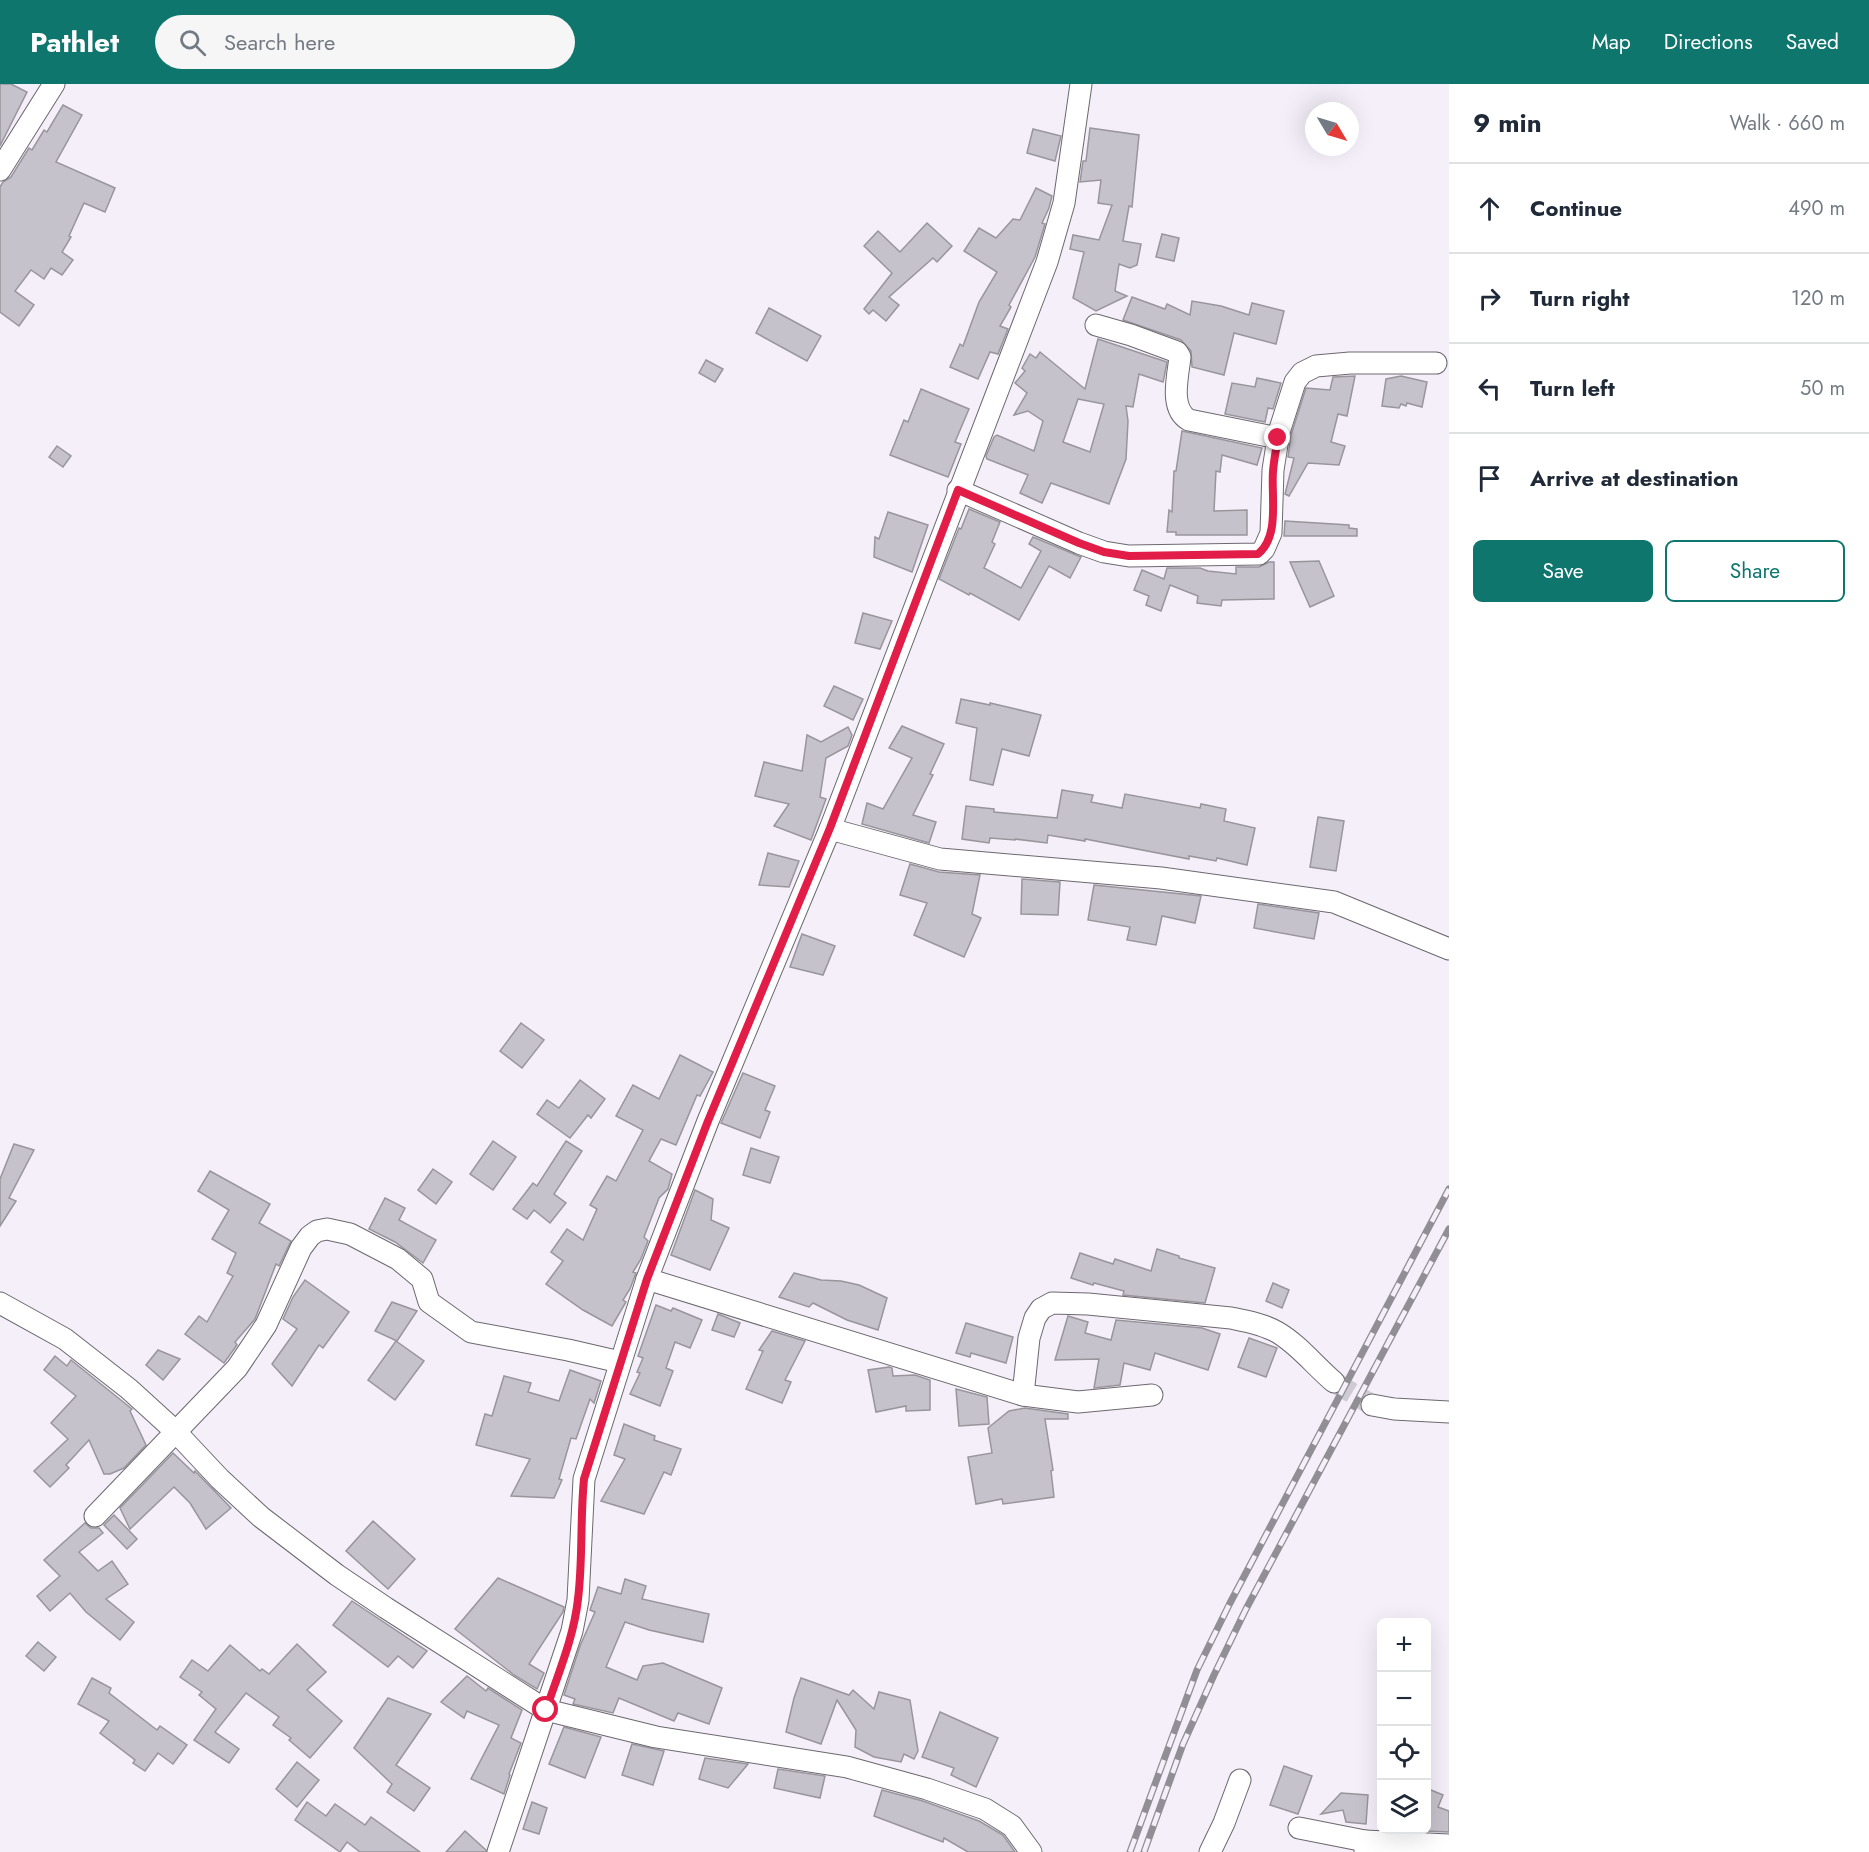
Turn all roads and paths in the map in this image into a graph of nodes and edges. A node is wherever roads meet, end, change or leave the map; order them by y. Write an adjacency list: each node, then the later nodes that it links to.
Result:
1 (54, 84): 3 (street)
2 (1082, 84): 7 (street)
3 (0, 170)
4 (1096, 325): 6 (street)
5 (1436, 363): 6 (street)
6 (1278, 438): 7 (street)
7 (958, 490): 8 (street)
8 (830, 828): 9 (street); 10 (street)
9 (1449, 949)
10 (647, 1279): 12 (street); 14 (street)
11 (0, 1303): 18 (street)
12 (620, 1362): 18 (street); 20 (street)
13 (1334, 1382): 14 (street)
14 (1023, 1395): 15 (street)
15 (1152, 1395)
16 (1372, 1405): 17 (street)
17 (1449, 1412)
18 (177, 1433): 19 (street); 20 (street)
19 (95, 1516)
20 (546, 1710): 25 (street); 26 (street)
21 (1240, 1780): 27 (street)
22 (1299, 1828): 24 (street)
23 (1449, 1845): 24 (street)
24 (1365, 1847)
25 (498, 1852)
26 (1030, 1852)
27 (1210, 1852)

